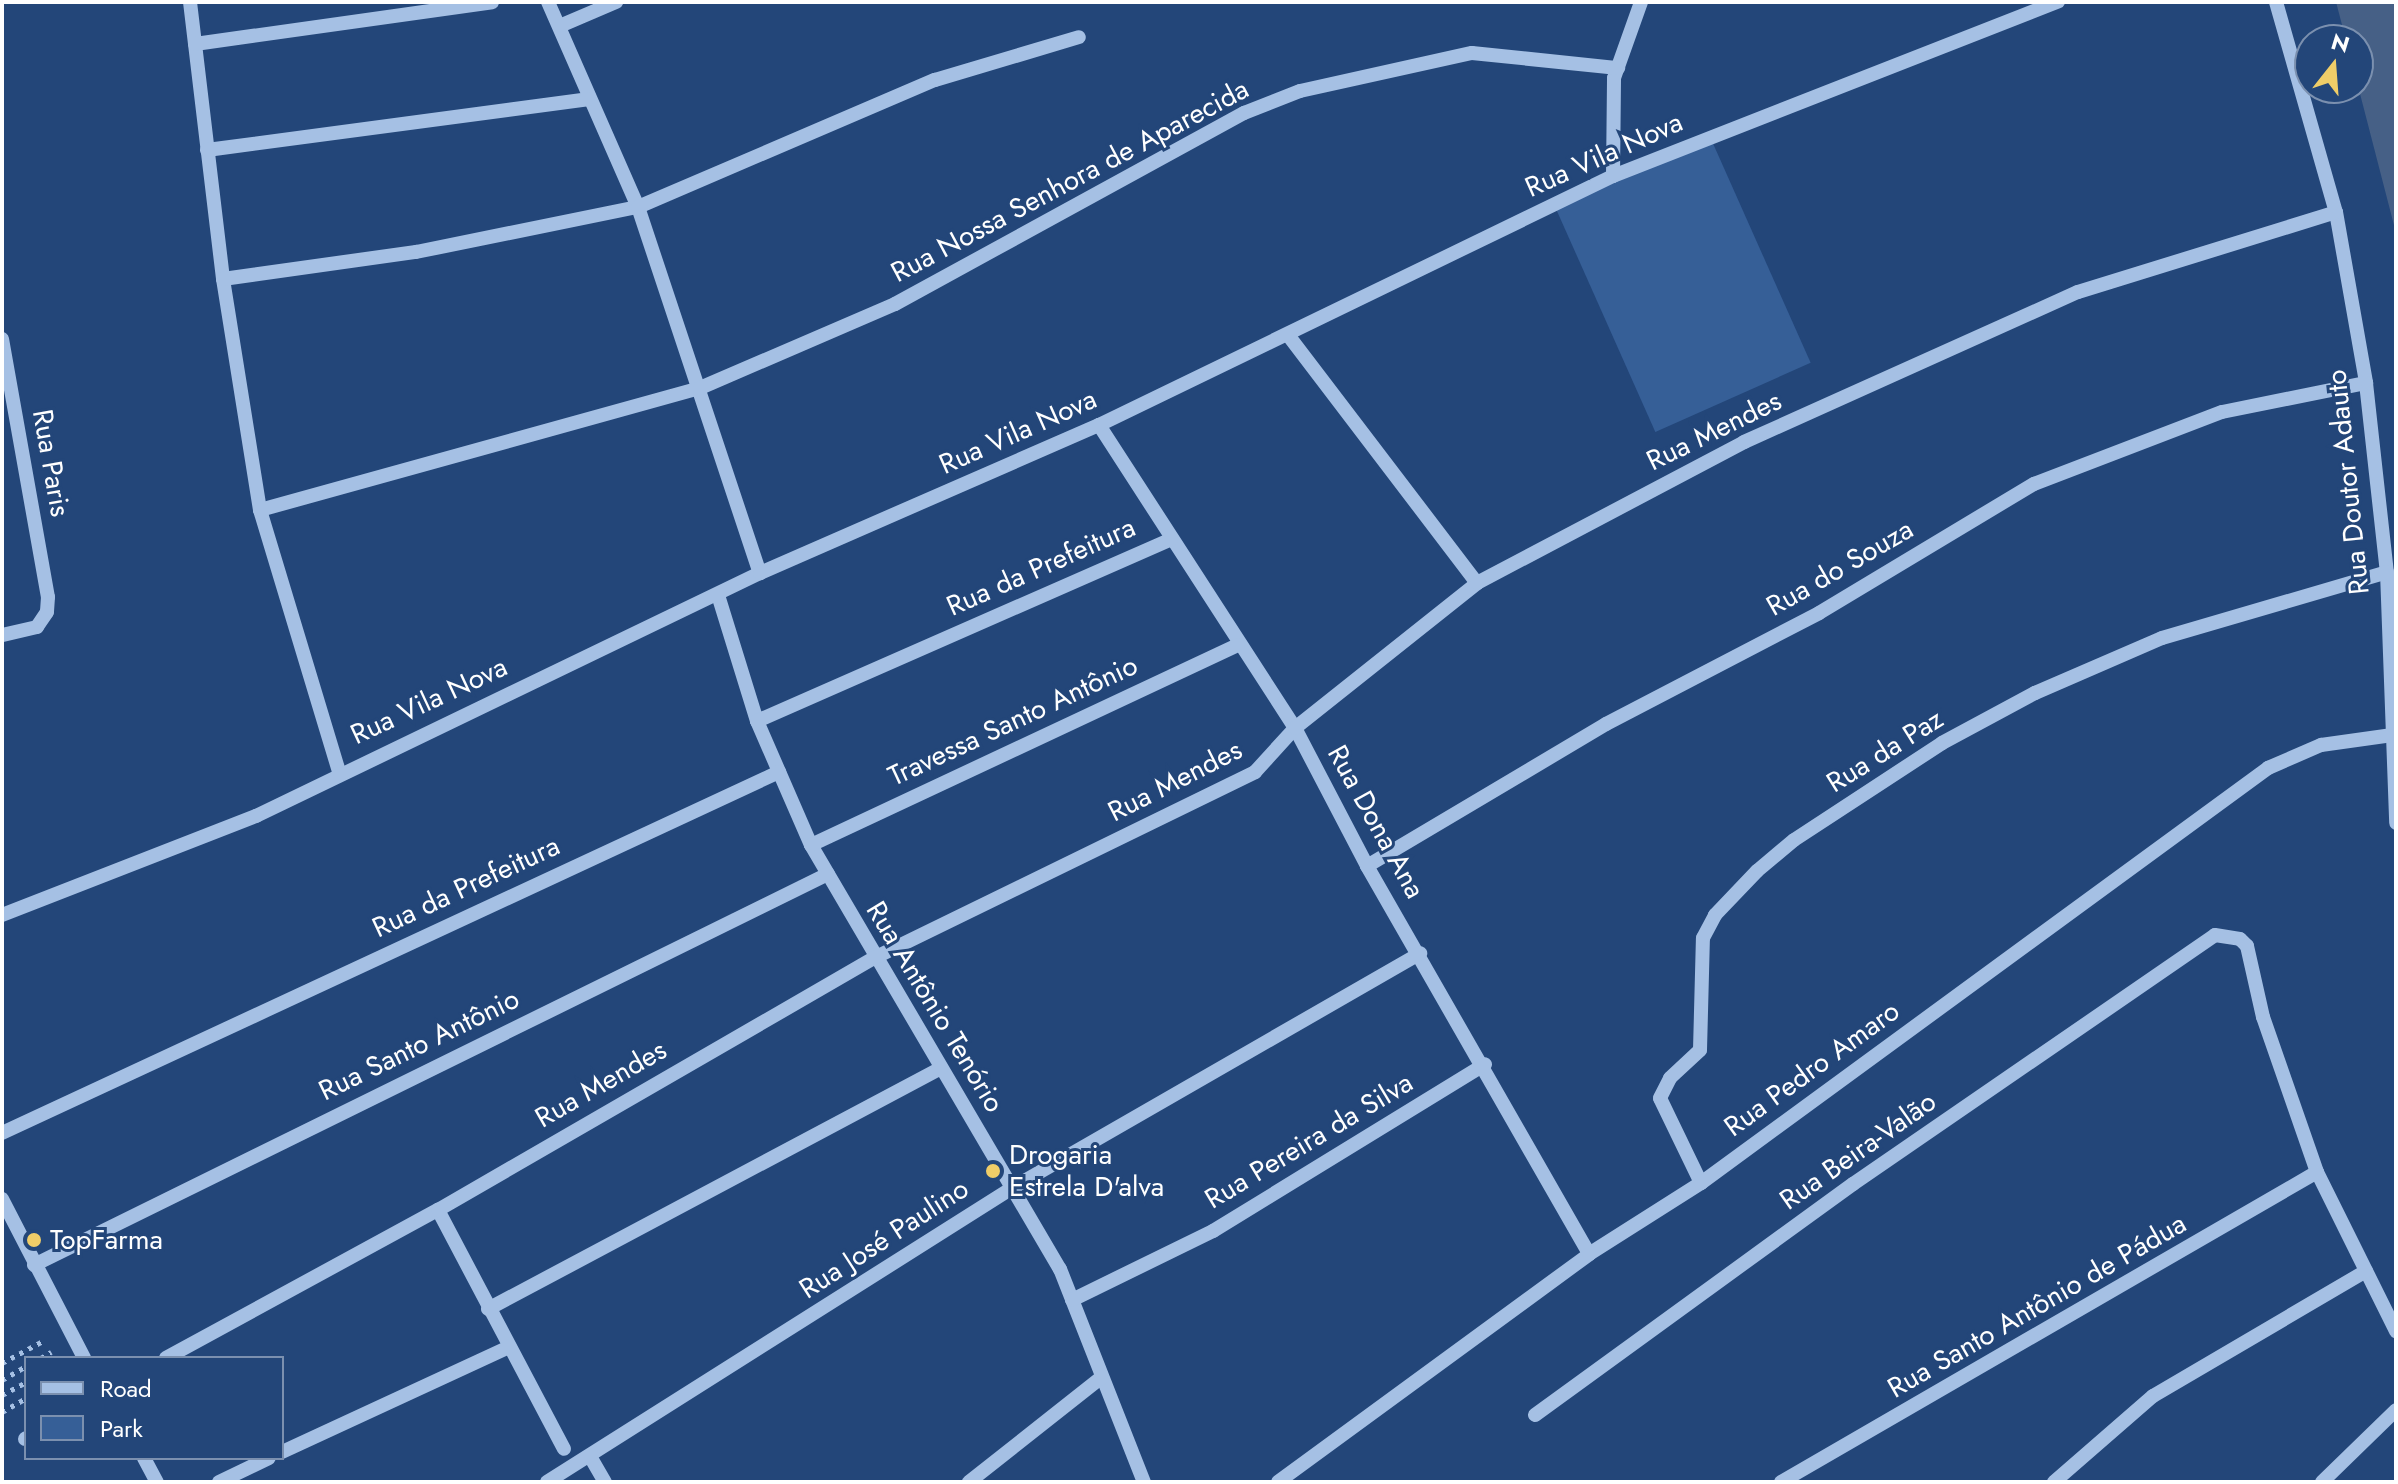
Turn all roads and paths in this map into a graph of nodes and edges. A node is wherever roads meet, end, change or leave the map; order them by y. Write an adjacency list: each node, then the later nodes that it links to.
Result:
1 (190, 2): 10 (street)
2 (492, 2): 10 (street)
3 (548, 2): 8 (street)
4 (616, 2): 8 (street)
5 (1641, 2): 11 (street)
6 (2058, 2): 14 (street, Rua Vila Nova)
7 (2276, 2): 16 (street, Rua Doutor Adauto)
8 (562, 25): 12 (street)
9 (1079, 37): 15 (street)
10 (195, 44): 13 (street)
11 (1618, 68): 14 (street); 21 (street, Rua Nossa Senhora de Aparecida)
12 (588, 99): 13 (street); 15 (street)
13 (207, 150): 17 (street)
14 (1613, 176): 18 (street, Rua Vila Nova)
15 (638, 207): 17 (street); 21 (street)
16 (2336, 212): 20 (street, Rua Doutor Adauto); 27 (street, Rua Mendes)
17 (223, 279): 23 (street)
18 (1288, 335): 22 (street, Rua Vila Nova); 27 (street)
19 (2, 339): 29 (street, Rua Paris)
20 (2366, 383): 25 (street, Rua Doutor Adauto); 38 (street, Rua do Souza)
21 (700, 388): 23 (street, Rua Nossa Senhora de Aparecida); 26 (street)
22 (1099, 425): 24 (street, Rua Dona Ana); 26 (street, Rua Vila Nova)
23 (260, 510): 34 (street)
24 (1171, 539): 30 (street, Rua Dona Ana); 31 (street, Rua da Prefeitura)
25 (2387, 572): 33 (street, Rua Doutor Adauto); 47 (street, Rua da Paz)
26 (760, 573): 28 (street, Rua Vila Nova)
27 (1477, 583): 32 (street, Rua Mendes)
28 (718, 595): 31 (street, Rua Antônio Tenório); 34 (street, Rua Vila Nova)
29 (2, 635)
30 (1237, 645): 32 (street, Rua Dona Ana); 37 (street, Travessa Santo Antônio)
31 (757, 721): 35 (street, Rua Antônio Tenório)
32 (1295, 728): 38 (street, Rua Dona Ana); 42 (street, Rua Mendes)
33 (2392, 735): 36 (street, Rua Doutor Adauto); 47 (street, Rua Pedro Amaro)
34 (339, 772): 40 (street, Rua Vila Nova)
35 (779, 772): 37 (street, Rua Antônio Tenório); 45 (street, Rua da Prefeitura)
36 (2396, 823)
37 (811, 845): 39 (street, Rua Antônio Tenório)
38 (1367, 866): 41 (street, Rua Dona Ana)
39 (828, 874): 42 (street, Rua Antônio Tenório); 52 (street, Rua Santo Antônio)
40 (2, 915)
41 (1420, 953): 43 (street, Rua Dona Ana); 48 (street, Rua José Paulino)
42 (874, 958): 44 (street, Rua Antônio Tenório); 50 (street, Rua Mendes)
43 (1485, 1064): 51 (street, Rua Dona Ana); 54 (street, Rua Pereira da Silva)
44 (941, 1068): 48 (street, Rua Antônio Tenório); 55 (street)
45 (2, 1133)
46 (2317, 1172): 53 (street); 70 (street, Rua Beira-Valão); 83 (street, Rua Santo Antônio de Pádua)
47 (1701, 1183): 51 (street, Rua Pedro Amaro)
48 (1012, 1188): 54 (street, Rua Antônio Tenório); 73 (street, Rua José Paulino)
49 (2, 1199): 52 (street)
50 (438, 1210): 55 (street); 60 (street, Rua Mendes)
51 (1589, 1254): 82 (street, Rua Pedro Amaro)
52 (34, 1265): 59 (street)
53 (2366, 1271): 56 (street); 84 (street)
54 (1072, 1300): 63 (street, Rua Antônio Tenório)
55 (488, 1309): 57 (street)
56 (2396, 1331)
57 (509, 1347): 71 (street); 72 (street)
58 (44, 1356): 61 (path)
59 (83, 1356)
60 (170, 1356)
61 (2, 1363)
62 (24, 1367): 64 (path)
63 (1102, 1377): 80 (street); 81 (street, Rua Antônio Tenório)
64 (2, 1380)
65 (24, 1383): 66 (path)
66 (2, 1395)
67 (24, 1399): 69 (path)
68 (2396, 1410): 85 (street)
69 (2, 1412)
70 (1535, 1415)
71 (564, 1449)
72 (284, 1451)
73 (591, 1458): 78 (street, Rua José Paulino); 79 (street)
74 (145, 1460): 76 (street)
75 (265, 1460): 77 (street)
76 (157, 1482)
77 (219, 1482)
78 (547, 1482)
79 (605, 1482)
80 (969, 1482)
81 (1144, 1482)
82 (1278, 1482)
83 (1781, 1482)
84 (2054, 1482)
85 (2322, 1482)

